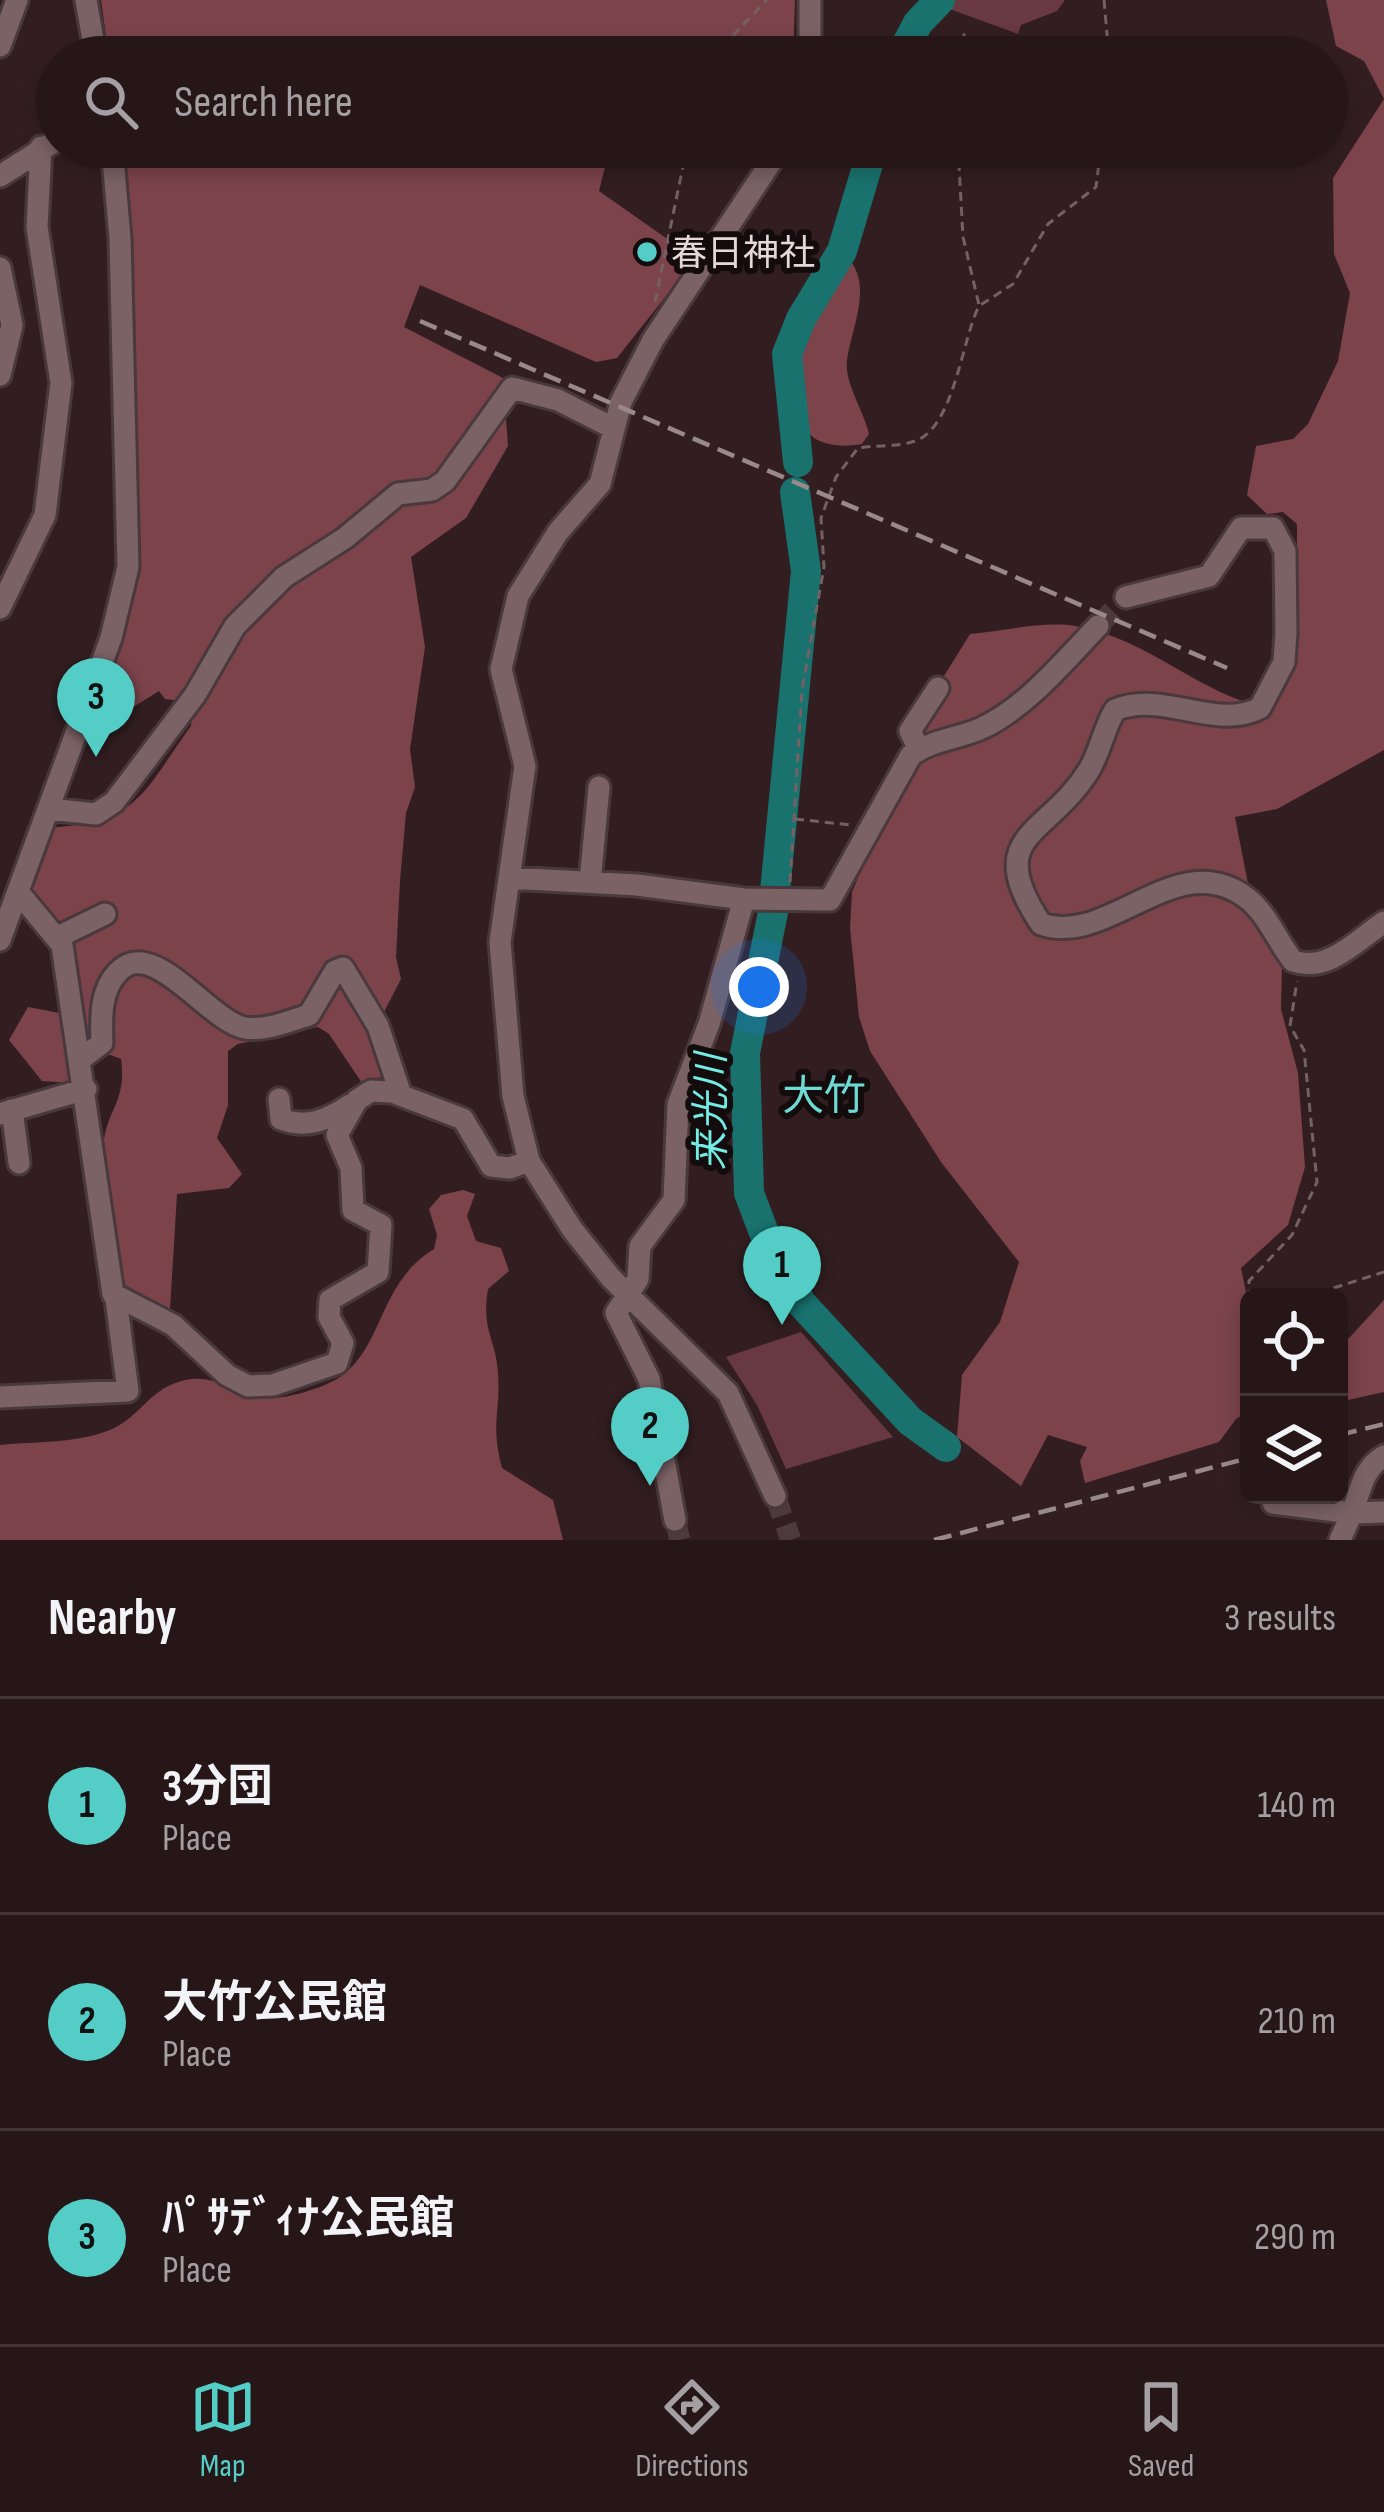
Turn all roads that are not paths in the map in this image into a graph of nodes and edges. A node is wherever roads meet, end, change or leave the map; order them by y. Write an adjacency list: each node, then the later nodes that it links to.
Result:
1 (17, 0): 6 (street)
2 (86, 0): 4 (street)
3 (810, 0): 5 (street)
4 (92, 36)
5 (810, 36)
6 (0, 46)
7 (36, 152): 11 (street)
8 (46, 168): 16 (street)
9 (114, 168): 21 (street)
10 (767, 168): 14 (street)
11 (0, 176)
12 (0, 268): 13 (street)
13 (0, 375)
14 (614, 428): 21 (street); 22 (street)
15 (1126, 597): 27 (street)
16 (0, 608)
17 (1099, 626): 19 (street)
18 (938, 688): 19 (street)
19 (919, 749): 25 (street)
20 (599, 787): 23 (street)
21 (49, 809): 24 (street)
22 (509, 878): 23 (street); 36 (street)
23 (590, 882): 25 (street)
24 (19, 892): 28 (street); 29 (street)
25 (749, 900): 38 (street)
26 (105, 914): 28 (street)
27 (1384, 922)
28 (60, 936): 30 (street)
29 (0, 940)
30 (81, 1059): 31 (street); 32 (street)
31 (86, 1089): 35 (street); 39 (street)
32 (400, 1095): 34 (street); 36 (street)
33 (279, 1099): 34 (street)
34 (357, 1100): 39 (street)
35 (6, 1112): 37 (street)
36 (529, 1161): 38 (street)
37 (19, 1163)
38 (628, 1293): 42 (street); 46 (street)
39 (116, 1299): 40 (street)
40 (0, 1397)
41 (1384, 1456): 45 (street)
42 (775, 1496)
43 (1281, 1504): 45 (street)
44 (1384, 1512): 45 (street)
45 (1352, 1513): 47 (street)
46 (675, 1520)
47 (1340, 1540)

